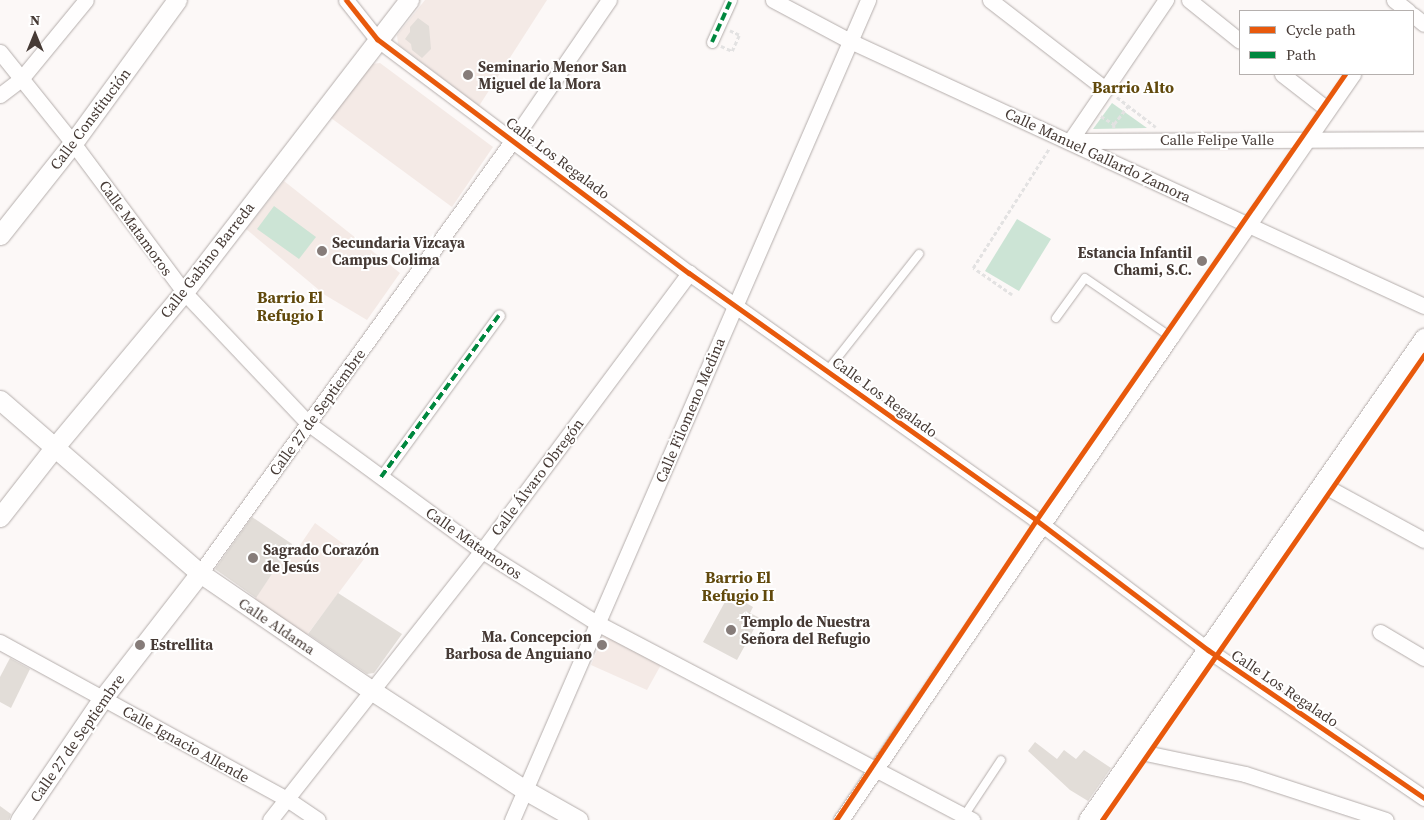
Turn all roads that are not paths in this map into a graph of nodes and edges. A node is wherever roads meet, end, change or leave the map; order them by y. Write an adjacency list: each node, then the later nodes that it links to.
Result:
1 (86, 0): 21 (street)
2 (177, 0): 29 (street, Calle Constitución)
3 (346, 0): 14 (street, Calle Los Regalado)
4 (410, 0): 14 (street, Calle Gabino Barreda)
5 (609, 0): 28 (street, Calle 27 de Septiembre)
6 (731, 0): 17 (street)
7 (773, 0): 16 (street, Calle Manuel Gallardo Zamora)
8 (868, 0): 16 (street, Calle Filomeno Medina)
9 (990, 0): 22 (street)
10 (1166, 0): 22 (street)
11 (1189, 0): 15 (street)
12 (1414, 16): 13 (street)
13 (1424, 24)
14 (377, 39): 28 (street, Calle Los Regalado); 34 (street, Calle Gabino Barreda)
15 (1239, 40)
16 (850, 41): 25 (street, Calle Manuel Gallardo Zamora); 35 (street, Calle Filomeno Medina)
17 (712, 42)
18 (0, 52): 21 (street, Calle Matamoros)
19 (1283, 75): 24 (street)
20 (1352, 75): 24 (street)
21 (21, 79): 23 (street); 29 (street, Calle Matamoros)
22 (1106, 89): 25 (street)
23 (0, 95)
24 (1328, 110): 26 (street)
25 (1064, 138): 26 (street, Calle Felipe Valle); 30 (street, Calle Manuel Gallardo Zamora)
26 (1309, 139): 27 (street, Calle Felipe Valle); 30 (street)
27 (1424, 139)
28 (513, 140): 33 (street, Calle Los Regalado); 43 (street, Calle 27 de Septiembre)
29 (73, 143): 31 (street, Calle Constitución); 34 (street, Calle Matamoros)
30 (1249, 226): 36 (street, Calle Manuel Gallardo Zamora); 39 (street)
31 (0, 235)
32 (919, 254): 41 (lane)
33 (689, 273): 35 (street, Calle Los Regalado); 50 (street, Calle Álvaro Obregón)
34 (184, 292): 43 (street, Calle Matamoros); 44 (street, Calle Gabino Barreda)
35 (735, 305): 41 (street, Calle Los Regalado); 52 (street, Calle Filomeno Medina)
36 (1424, 306)
37 (500, 315): 45 (street)
38 (1056, 318): 39 (lane)
39 (1171, 337): 48 (street)
40 (1424, 338): 46 (street)
41 (828, 371): 48 (street, Calle Los Regalado)
42 (0, 400): 44 (street, Calle Aldama)
43 (310, 424): 45 (street, Calle Matamoros); 51 (street, Calle 27 de Septiembre)
44 (54, 448): 47 (street, Calle Gabino Barreda); 51 (street, Calle Aldama)
45 (381, 477): 50 (street, Calle Matamoros)
46 (1323, 485): 49 (street); 55 (street)
47 (0, 517)
48 (1043, 525): 55 (street, Calle Los Regalado); 61 (street)
49 (1424, 540)
50 (482, 551): 52 (street, Calle Matamoros); 57 (street, Calle Álvaro Obregón)
51 (200, 573): 57 (street, Calle Aldama); 58 (street, Calle 27 de Septiembre)
52 (597, 623): 61 (street, Calle Matamoros); 62 (street, Calle Filomeno Medina)
53 (1380, 632): 56 (street)
54 (0, 642): 58 (street, Calle Ignacio Allende)
55 (1208, 650): 59 (street); 63 (street, Calle Los Regalado)
56 (1424, 658)
57 (371, 690): 62 (street, Calle Aldama); 64 (street, Calle Álvaro Obregón)
58 (102, 698): 64 (street, Calle Ignacio Allende); 66 (street, Calle 27 de Septiembre)
59 (1136, 751): 72 (street); 73 (street)
60 (1000, 760): 65 (lane)
61 (876, 768): 65 (street, Calle Matamoros); 71 (street)
62 (525, 790): 69 (street, Calle Filomeno Medina); 70 (street, Calle Aldama)
63 (1424, 798)
64 (287, 799): 67 (street, Calle Álvaro Obregón); 68 (street, Calle Ignacio Allende)
65 (968, 818)
66 (20, 820)
67 (270, 820)
68 (318, 820)
69 (512, 820)
70 (578, 820)
71 (841, 820)
72 (1088, 820)
73 (1386, 820)

